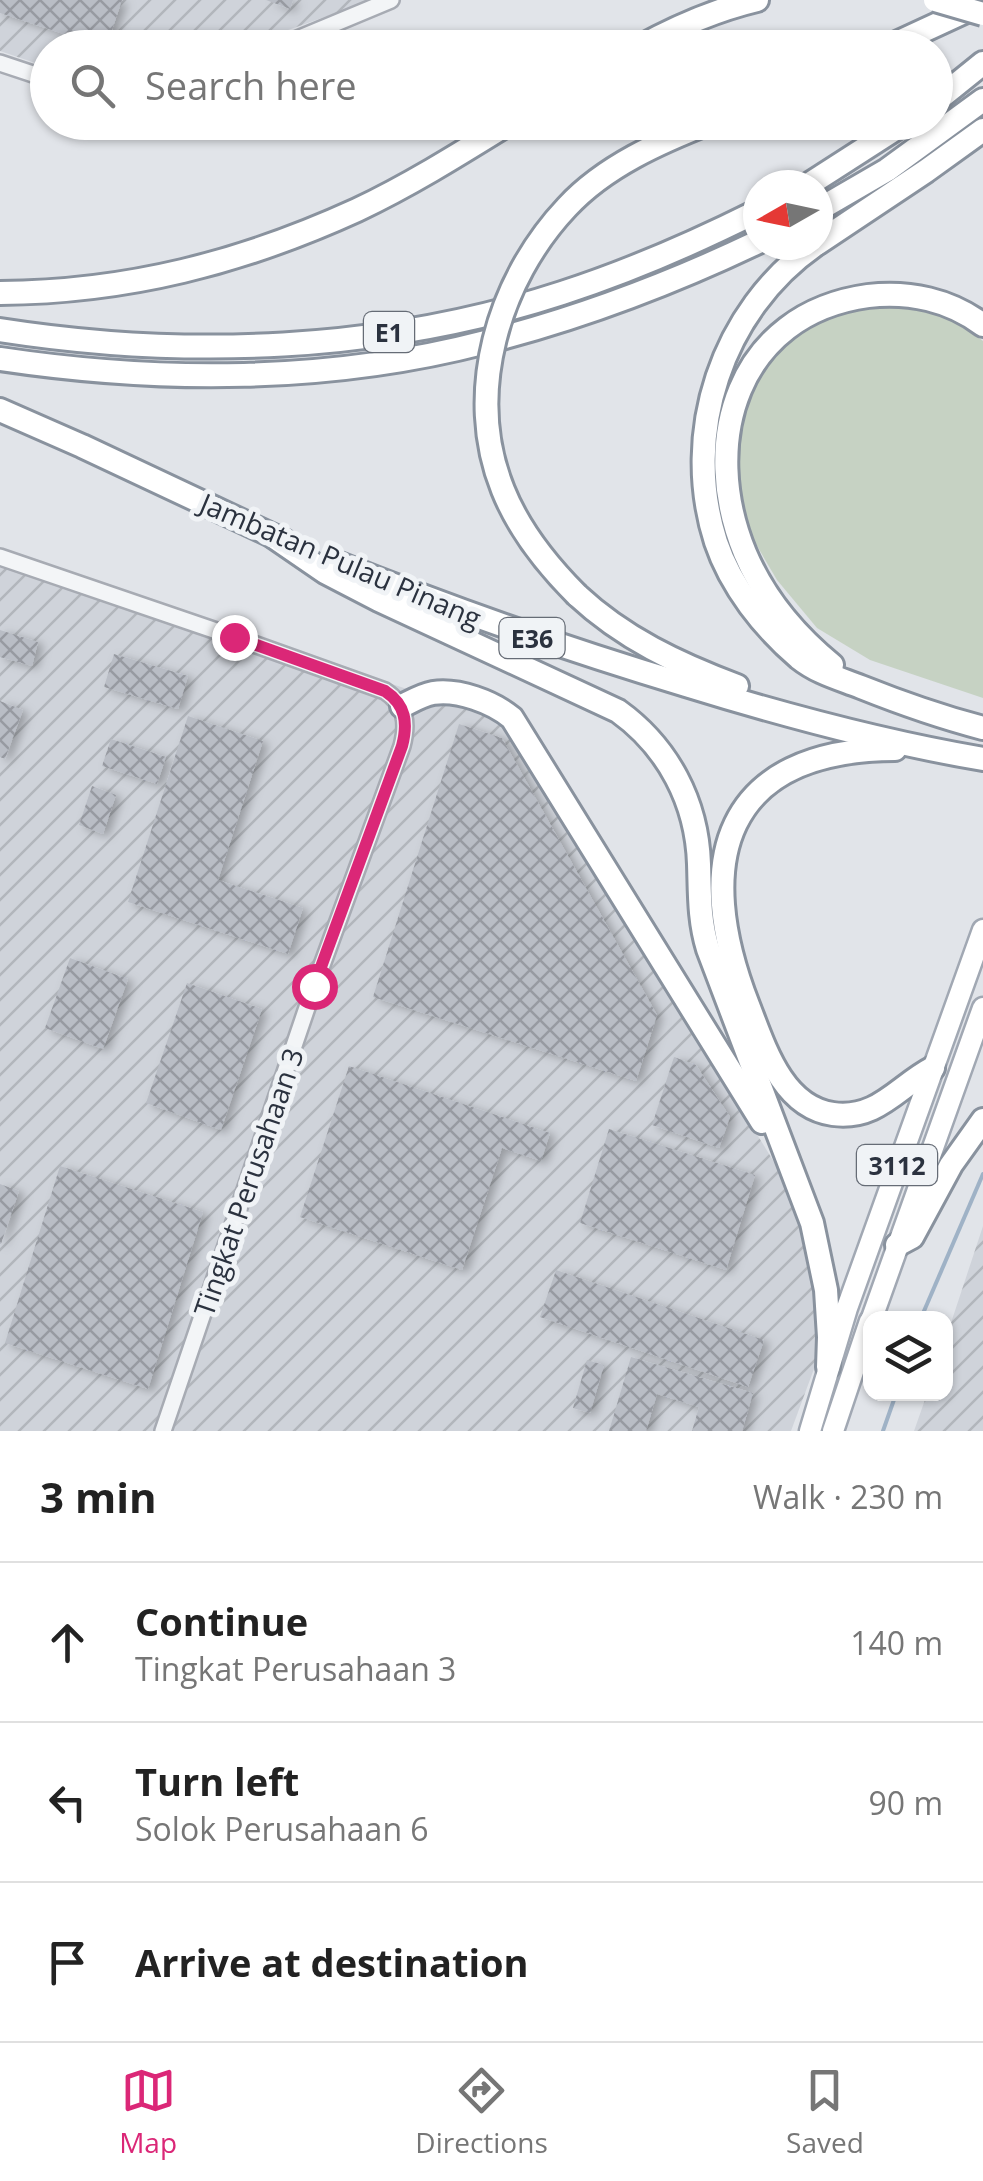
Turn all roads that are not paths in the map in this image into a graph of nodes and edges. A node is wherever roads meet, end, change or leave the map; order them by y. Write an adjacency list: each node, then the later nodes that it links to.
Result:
1 (391, 0): 6 (street)
2 (757, 0): 7 (highway)
3 (935, 0): 5 (highway, bridge)
4 (983, 1): 8 (highway)
5 (983, 14)
6 (319, 30)
7 (675, 30)
8 (925, 30)
9 (0, 63): 11 (street)
10 (983, 63): 12 (highway)
11 (30, 73)
12 (953, 87)
13 (983, 100): 14 (highway)
14 (953, 122)
15 (983, 130): 23 (highway)
16 (480, 140): 26 (highway)
17 (669, 140): 35 (highway, bridge)
18 (878, 140): 20 (highway)
19 (928, 140): 21 (highway)
20 (831, 170)
21 (833, 201)
22 (743, 218): 28 (highway, E1)
23 (833, 233)
24 (743, 249): 29 (highway, E1)
25 (795, 260): 33 (highway)
26 (0, 293)
27 (983, 325): 33 (highway)
28 (0, 330)
29 (0, 359)
30 (0, 410): 31 (highway, Jambatan Pulau Pinang / E36)
31 (274, 537): 35 (highway, Jambatan Pulau Pinang / E36); 43 (highway)
32 (0, 557): 34 (street)
33 (858, 686): 36 (highway)
34 (402, 706): 43 (highway); 48 (street, Tingkat Perusahaan 3)
35 (798, 717): 37 (highway, Jambatan Pulau Pinang / E36)
36 (983, 728)
37 (924, 749): 38 (highway, Jambatan Pulau Pinang / E36); 41 (highway)
38 (983, 759)
39 (983, 930): 41 (main road, 3112)
40 (983, 1008): 44 (main road, 3112)
41 (937, 1060): 47 (main road, 3112)
42 (983, 1120): 44 (highway)
43 (785, 1152): 47 (highway)
44 (897, 1245): 45 (main road, 3112)
45 (874, 1311)
46 (863, 1343): 50 (main road, 3112)
47 (828, 1367): 49 (main road, 3112)
48 (163, 1431)
49 (810, 1431)
50 (832, 1431)

